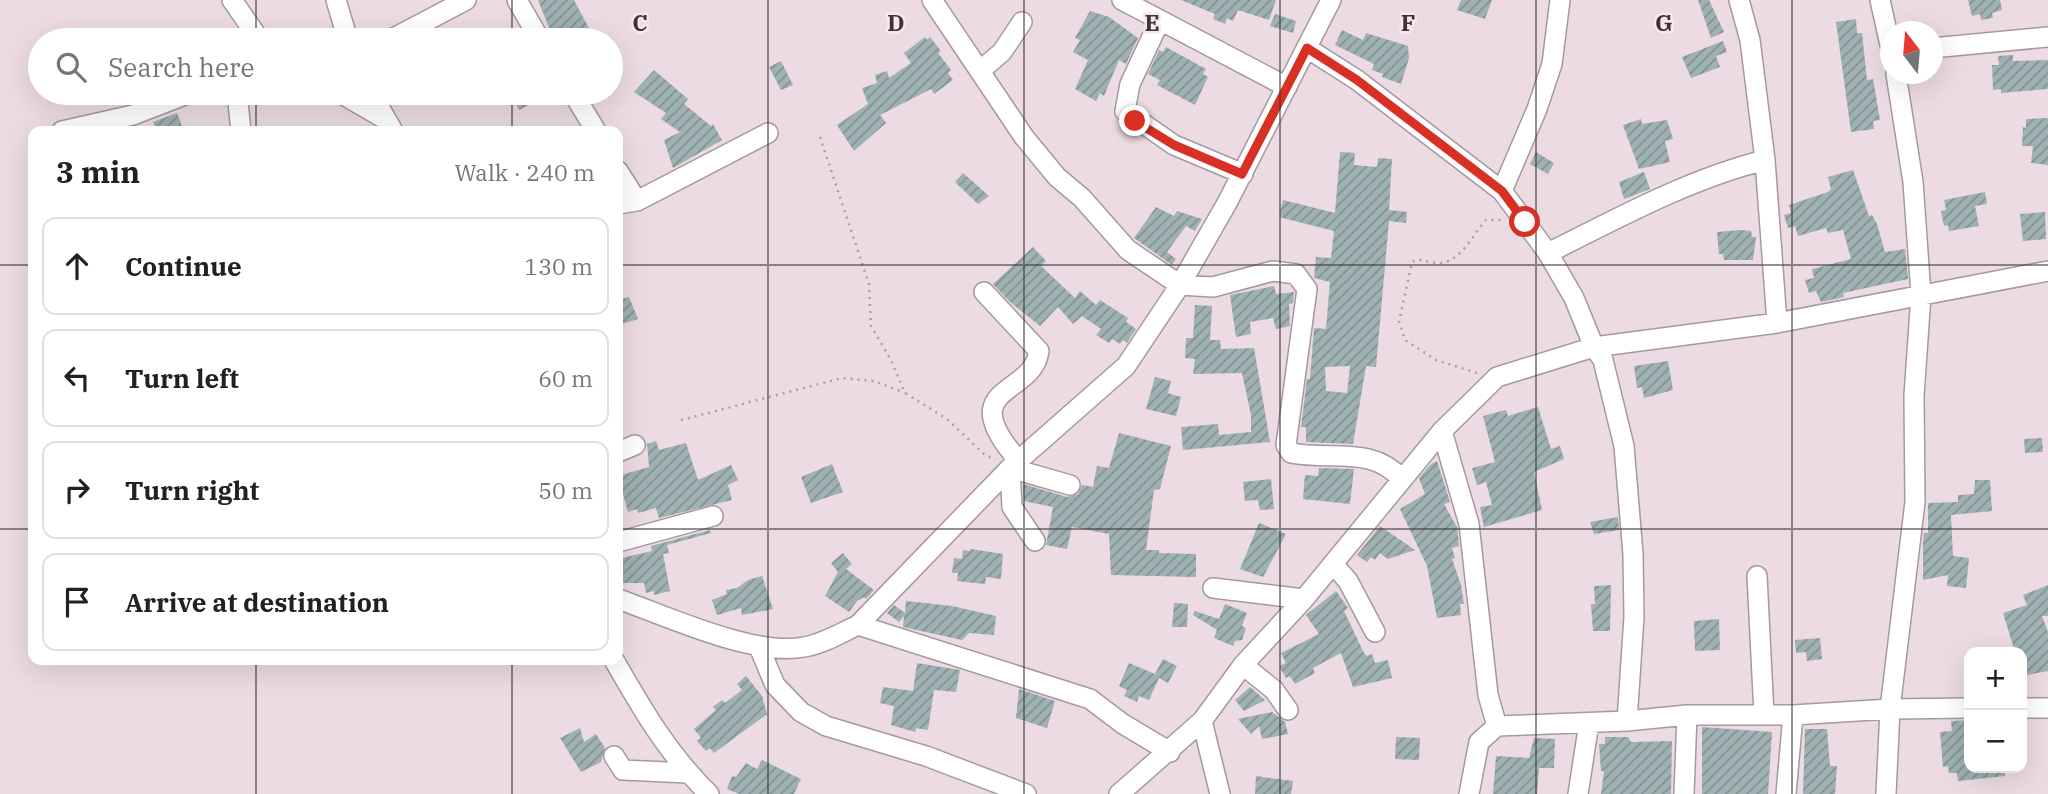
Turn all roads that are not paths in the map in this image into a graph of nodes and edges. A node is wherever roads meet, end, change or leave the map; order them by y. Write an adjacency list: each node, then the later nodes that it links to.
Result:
1 (232, 0): 14 (street)
2 (336, 0): 15 (street)
3 (466, 0): 16 (street)
4 (517, 0): 17 (street)
5 (933, 0): 21 (street)
6 (1122, 0): 11 (street)
7 (1331, 0): 20 (street)
8 (1560, 0): 37 (street)
9 (1739, 0): 35 (street)
10 (1880, 0): 12 (street)
11 (1160, 20): 23 (street); 36 (street)
12 (1885, 21)
13 (1022, 22): 21 (street)
14 (251, 28)
15 (344, 28)
16 (413, 28)
17 (533, 28)
18 (2048, 37): 19 (street)
19 (1943, 47)
20 (1307, 48): 23 (street); 37 (street)
21 (981, 70): 41 (street)
22 (1898, 84): 43 (street)
23 (1287, 87): 36 (street)
24 (168, 105): 29 (street)
25 (238, 105): 32 (street)
26 (359, 105): 30 (street)
27 (378, 105): 30 (street)
28 (580, 105): 33 (street)
29 (136, 123): 31 (street)
30 (389, 125)
31 (108, 126)
32 (240, 126)
33 (593, 126)
34 (768, 133): 38 (street)
35 (1765, 160): 39 (street); 44 (street)
36 (1242, 174): 41 (street)
37 (1502, 191): 39 (street)
38 (627, 202)
39 (1548, 253): 45 (street)
40 (2048, 271): 43 (street)
41 (1180, 285): 47 (street); 48 (street)
42 (984, 292): 47 (street)
43 (1921, 295): 44 (street); 66 (street)
44 (1777, 323): 45 (street)
45 (1594, 347): 46 (street); 72 (street)
46 (1442, 431): 48 (street); 74 (street)
47 (1014, 464): 49 (street); 52 (street); 58 (street)
48 (1402, 479): 53 (street)
49 (1070, 485)
50 (713, 516): 51 (street)
51 (623, 541)
52 (1035, 541)
53 (1333, 564): 56 (street); 59 (street)
54 (1757, 576): 69 (street)
55 (1213, 588): 56 (street)
56 (1304, 599): 62 (street)
57 (623, 601): 60 (street)
58 (858, 625): 60 (street); 75 (street)
59 (1375, 632)
60 (759, 648): 79 (street)
61 (617, 665): 77 (street)
62 (1243, 665): 67 (street); 71 (street)
63 (1964, 708): 66 (street)
64 (2027, 708): 65 (street)
65 (2048, 708)
66 (1889, 709): 70 (street); 86 (street)
67 (1288, 710)
68 (1687, 715): 69 (street); 72 (street); 84 (street)
69 (1764, 715): 70 (street)
70 (1793, 715): 85 (street)
71 (1202, 721): 75 (street); 81 (street)
72 (1627, 721): 73 (street)
73 (1589, 723): 74 (street); 83 (street)
74 (1497, 726): 82 (street)
75 (1170, 752): 80 (street)
76 (614, 756): 77 (street)
77 (688, 773): 78 (street)
78 (709, 794)
79 (1026, 794)
80 (1119, 794)
81 (1220, 794)
82 (1469, 794)
83 (1578, 794)
84 (1684, 794)
85 (1786, 794)
86 (1886, 794)

